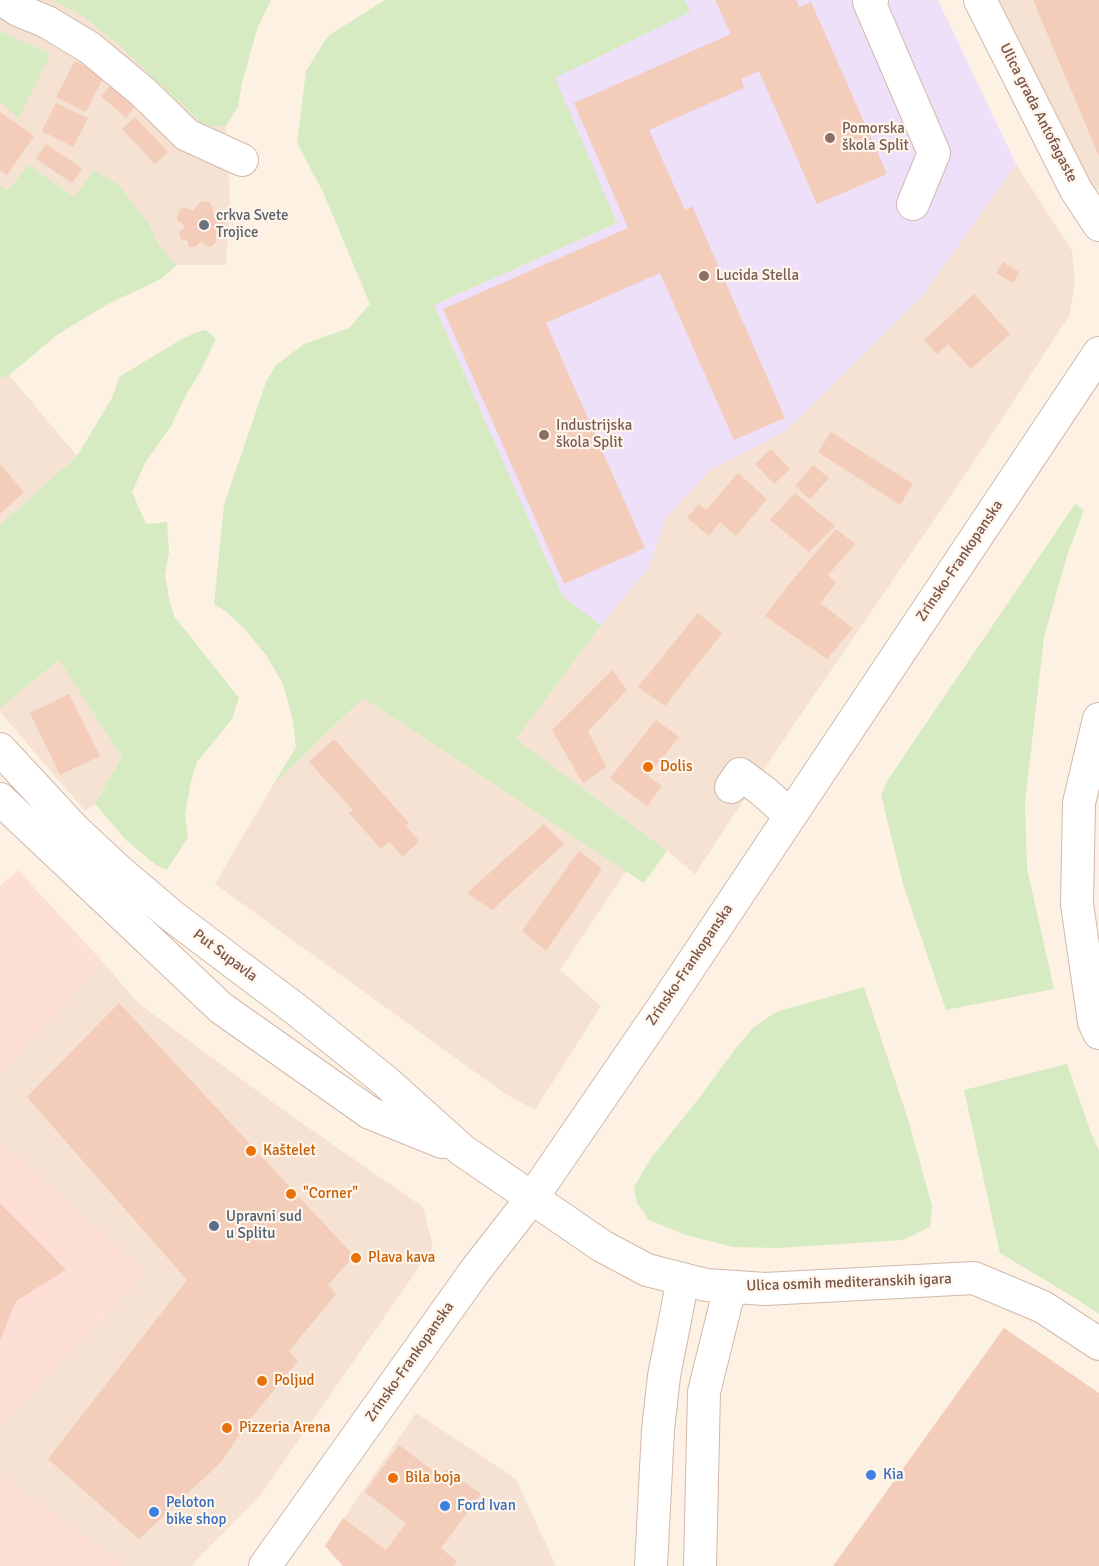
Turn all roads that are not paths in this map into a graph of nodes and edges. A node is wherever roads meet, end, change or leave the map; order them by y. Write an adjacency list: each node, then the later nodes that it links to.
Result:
1 (3, 0): 4 (street)
2 (872, 0): 5 (street)
3 (980, 0): 6 (street, Ulica grada Antofagaste)
4 (243, 160)
5 (913, 204)
6 (1099, 225)
7 (1099, 353): 12 (street, Zrinsko-Frankopanska)
8 (1099, 719): 13 (street)
9 (0, 749): 14 (street, Put Supavla)
10 (731, 787): 12 (street)
11 (0, 800): 14 (street, Put Supavla)
12 (790, 815): 15 (street, Zrinsko-Frankopanska)
13 (1099, 1033)
14 (462, 1150): 15 (street, Put Supavla)
15 (532, 1198): 16 (street, Ulica osmih mediteranskih igara); 19 (street, Zrinsko-Frankopanska)
16 (683, 1279): 17 (street, Ulica osmih mediteranskih igara); 20 (street)
17 (730, 1287): 18 (street, Ulica osmih mediteranskih igara); 21 (street)
18 (1099, 1344)
19 (265, 1566)
20 (651, 1566)
21 (700, 1566)

